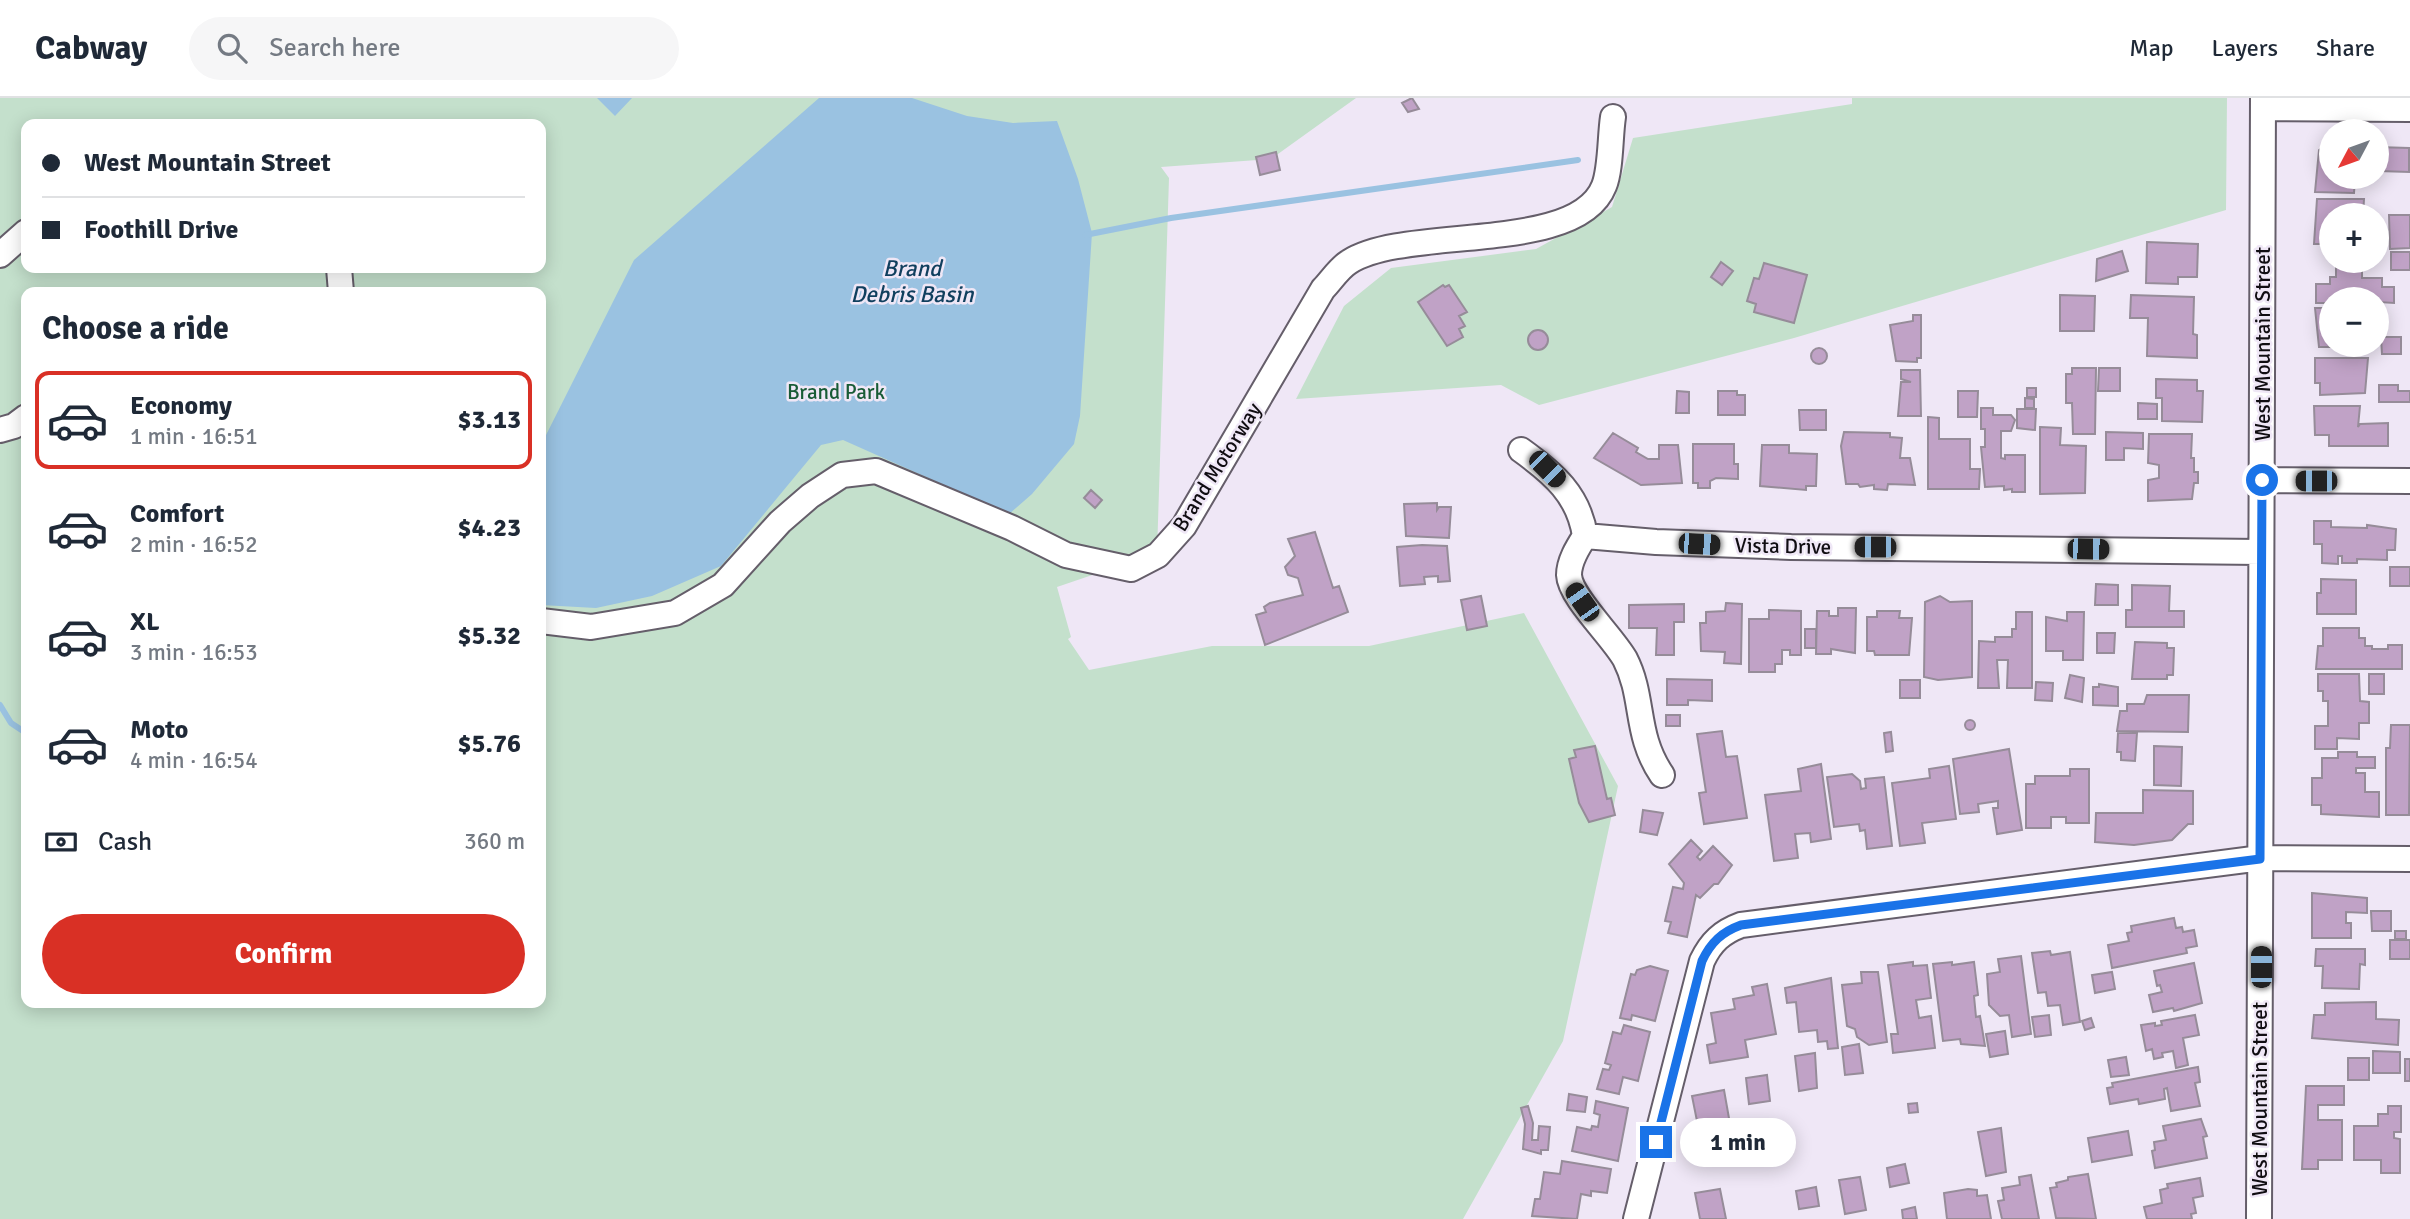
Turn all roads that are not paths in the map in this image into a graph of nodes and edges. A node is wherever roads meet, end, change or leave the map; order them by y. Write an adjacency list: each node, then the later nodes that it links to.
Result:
1 (2263, 103): 2 (street); 9 (street, West Mountain Street)
2 (2410, 109)
3 (1613, 117): 13 (street, Brand Motorway)
4 (21, 236): 5 (street)
5 (0, 255)
6 (21, 421): 7 (street)
7 (0, 430)
8 (1521, 450): 11 (street)
9 (2262, 480): 10 (street); 12 (street, West Mountain Street)
10 (2410, 481)
11 (1585, 536): 12 (street, Vista Drive); 14 (street)
12 (2260, 552): 15 (street, West Mountain Street)
13 (546, 622)
14 (1662, 775)
15 (2260, 859): 16 (street); 17 (street); 18 (street, West Mountain Street)
16 (2410, 859)
17 (1636, 1219)
18 (2259, 1219)

